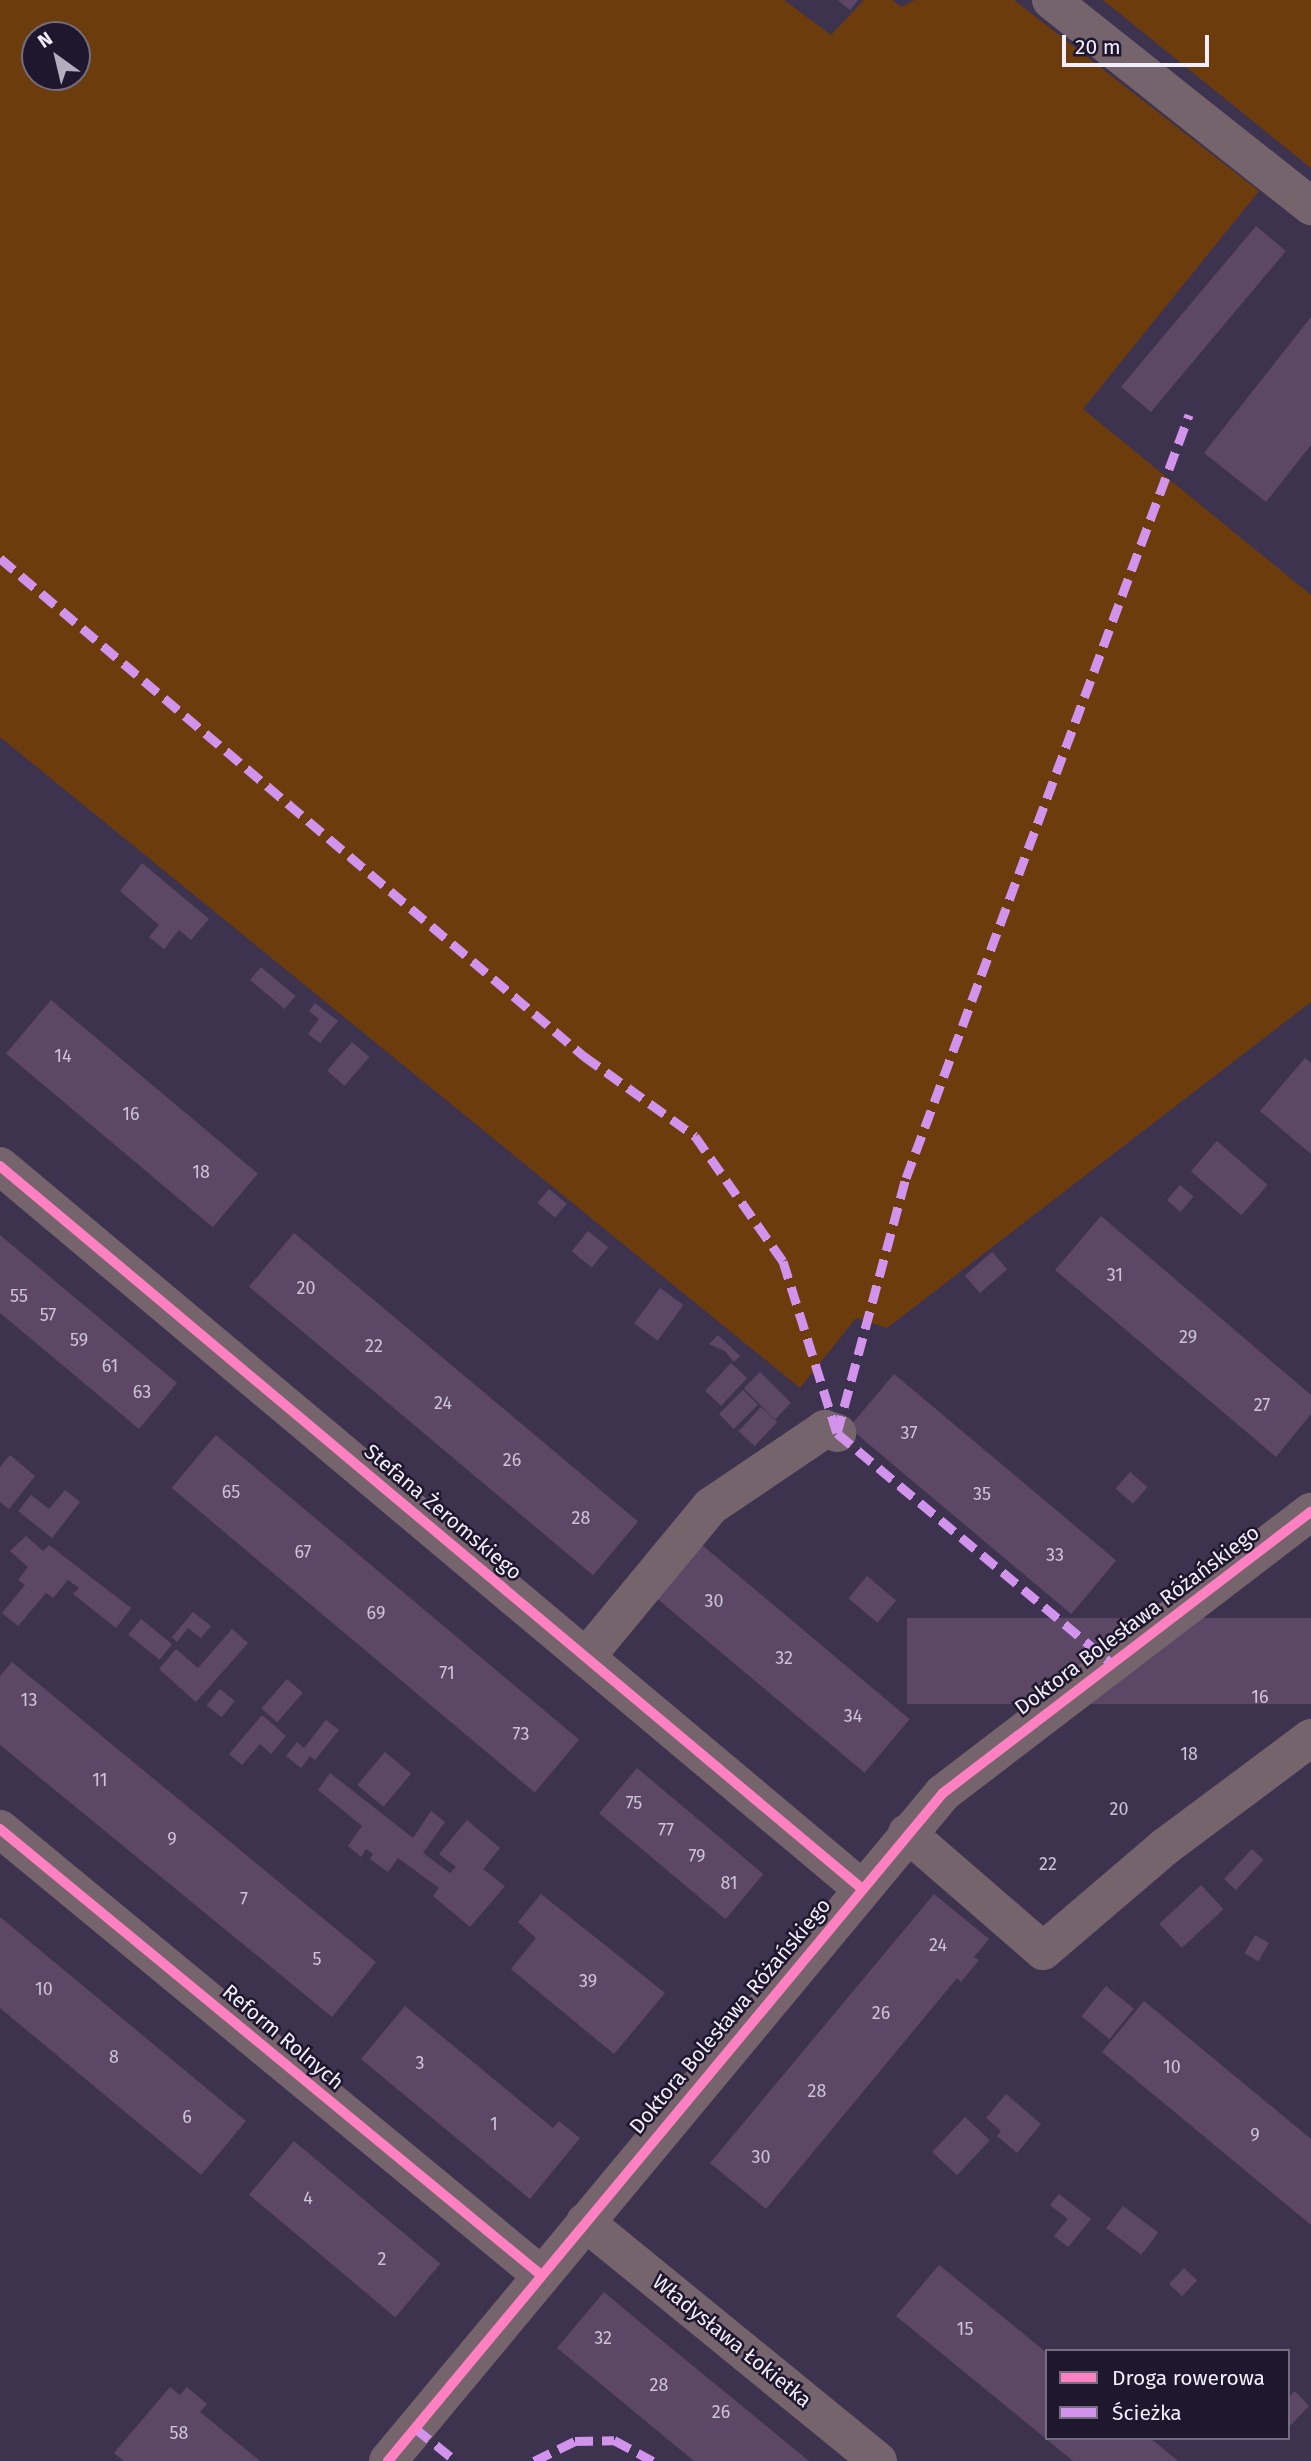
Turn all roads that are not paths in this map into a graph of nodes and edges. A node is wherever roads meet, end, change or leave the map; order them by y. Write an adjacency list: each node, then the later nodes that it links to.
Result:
1 (1051, 0): 2 (street)
2 (1311, 206)
3 (0, 1166): 6 (street, Stefana Żeromskiego)
4 (837, 1433): 6 (street)
5 (1311, 1512): 9 (street, Doktora Bolesława Różańskiego)
6 (586, 1657): 10 (street, Stefana Żeromskiego)
7 (1311, 1738): 9 (street)
8 (0, 1829): 12 (street, Reform Rolnych)
9 (907, 1833): 10 (street, Doktora Bolesława Różańskiego)
10 (861, 1888): 11 (street, Doktora Bolesława Różańskiego)
11 (585, 2222): 12 (street, Doktora Bolesława Różańskiego); 14 (street, Władysława Łokietka)
12 (541, 2276): 13 (street, Doktora Bolesława Różańskiego)
13 (388, 2461)
14 (878, 2461)

